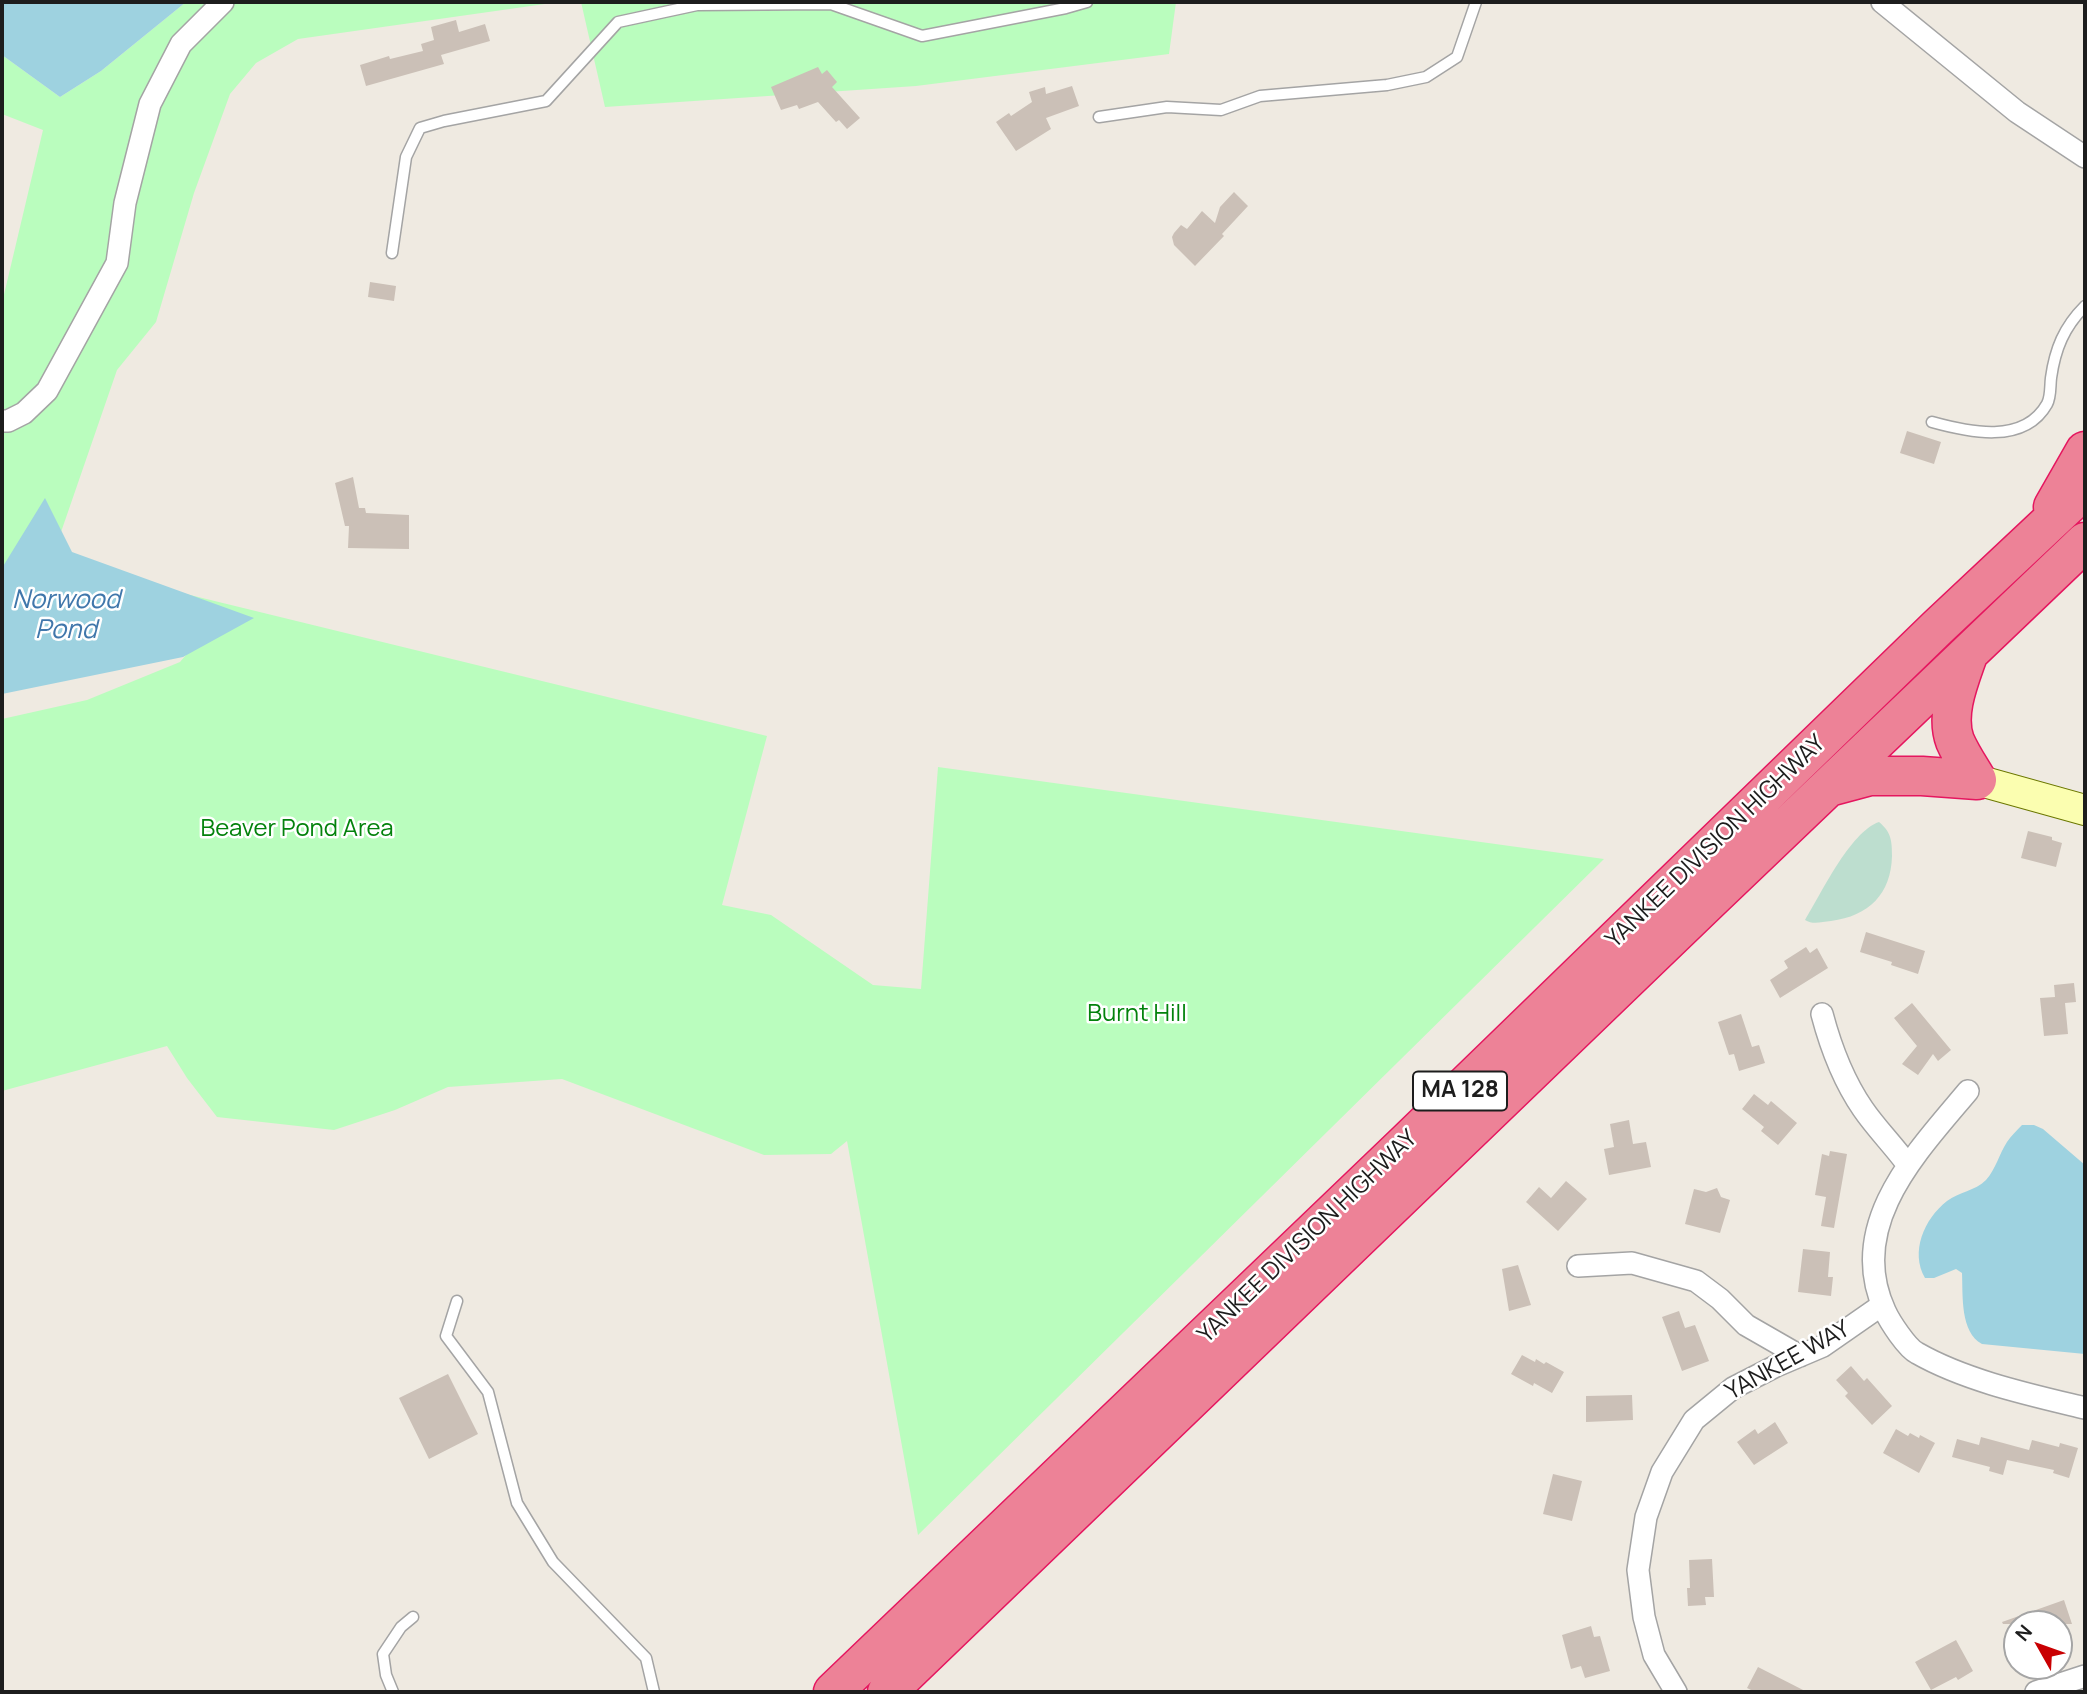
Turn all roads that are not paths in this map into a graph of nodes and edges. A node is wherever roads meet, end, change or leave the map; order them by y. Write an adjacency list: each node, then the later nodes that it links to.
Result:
1 (223, 2): 9 (street)
2 (1087, 2): 7 (lane)
3 (1476, 2): 5 (lane)
4 (1882, 2): 6 (street)
5 (1099, 117)
6 (2085, 157)
7 (392, 253)
8 (2085, 306): 10 (lane)
9 (2, 421)
10 (1932, 422)
11 (2085, 451): 14 (highway)
12 (2085, 489): 14 (highway, YANKEE DIVISION HIGHWAY / MA 128)
13 (2085, 542): 15 (highway, YANKEE DIVISION HIGHWAY / MA 128)
14 (2027, 543): 31 (highway, YANKEE DIVISION HIGHWAY / MA 128)
15 (1968, 654): 16 (highway); 17 (highway, YANKEE DIVISION HIGHWAY / MA 128)
16 (1978, 780): 17 (highway); 18 (main road)
17 (1827, 788): 32 (highway, YANKEE DIVISION HIGHWAY / MA 128)
18 (2085, 810)
19 (1822, 1014): 21 (street)
20 (1968, 1091): 21 (street)
21 (1907, 1164): 24 (street)
22 (1578, 1266): 25 (street)
23 (457, 1301): 30 (lane)
24 (1882, 1305): 25 (street, YANKEE WAY); 26 (street)
25 (1800, 1356): 33 (street, YANKEE WAY)
26 (2085, 1408)
27 (413, 1617): 29 (lane)
28 (2085, 1676): 34 (street)
29 (393, 1692)
30 (653, 1692)
31 (833, 1692)
32 (887, 1692)
33 (1676, 1692)
34 (2036, 1692)

